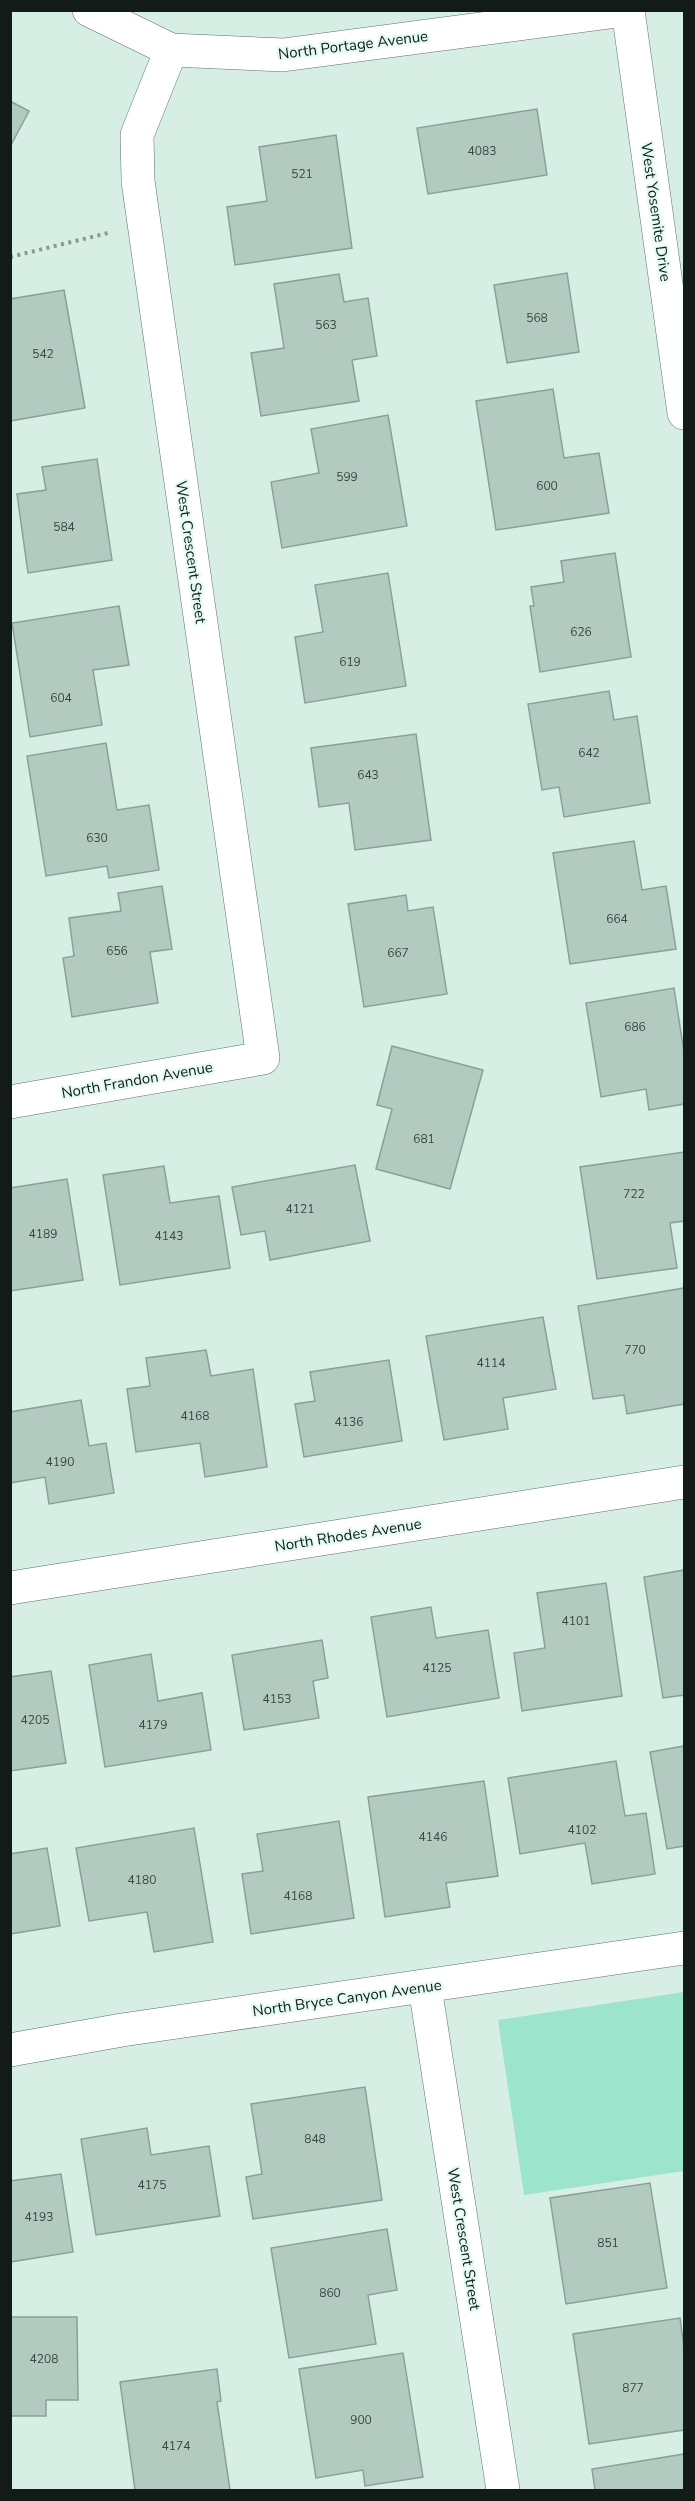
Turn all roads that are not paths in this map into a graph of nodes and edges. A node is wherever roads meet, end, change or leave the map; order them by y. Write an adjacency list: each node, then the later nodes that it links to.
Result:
1 (89, 10): 3 (street, North Portage Avenue)
2 (626, 10): 3 (street, North Portage Avenue); 4 (street, West Yosemite Drive)
3 (171, 50): 5 (street, West Crescent Street)
4 (684, 413)
5 (263, 1058): 6 (street, North Frandon Avenue)
6 (10, 1102)
7 (684, 1482): 8 (street, North Rhodes Avenue)
8 (10, 1588)
9 (684, 1948): 10 (street, North Bryce Canyon Avenue)
10 (425, 1987): 11 (street, North Bryce Canyon Avenue); 12 (street, West Crescent Street)
11 (10, 2050)
12 (503, 2490)

